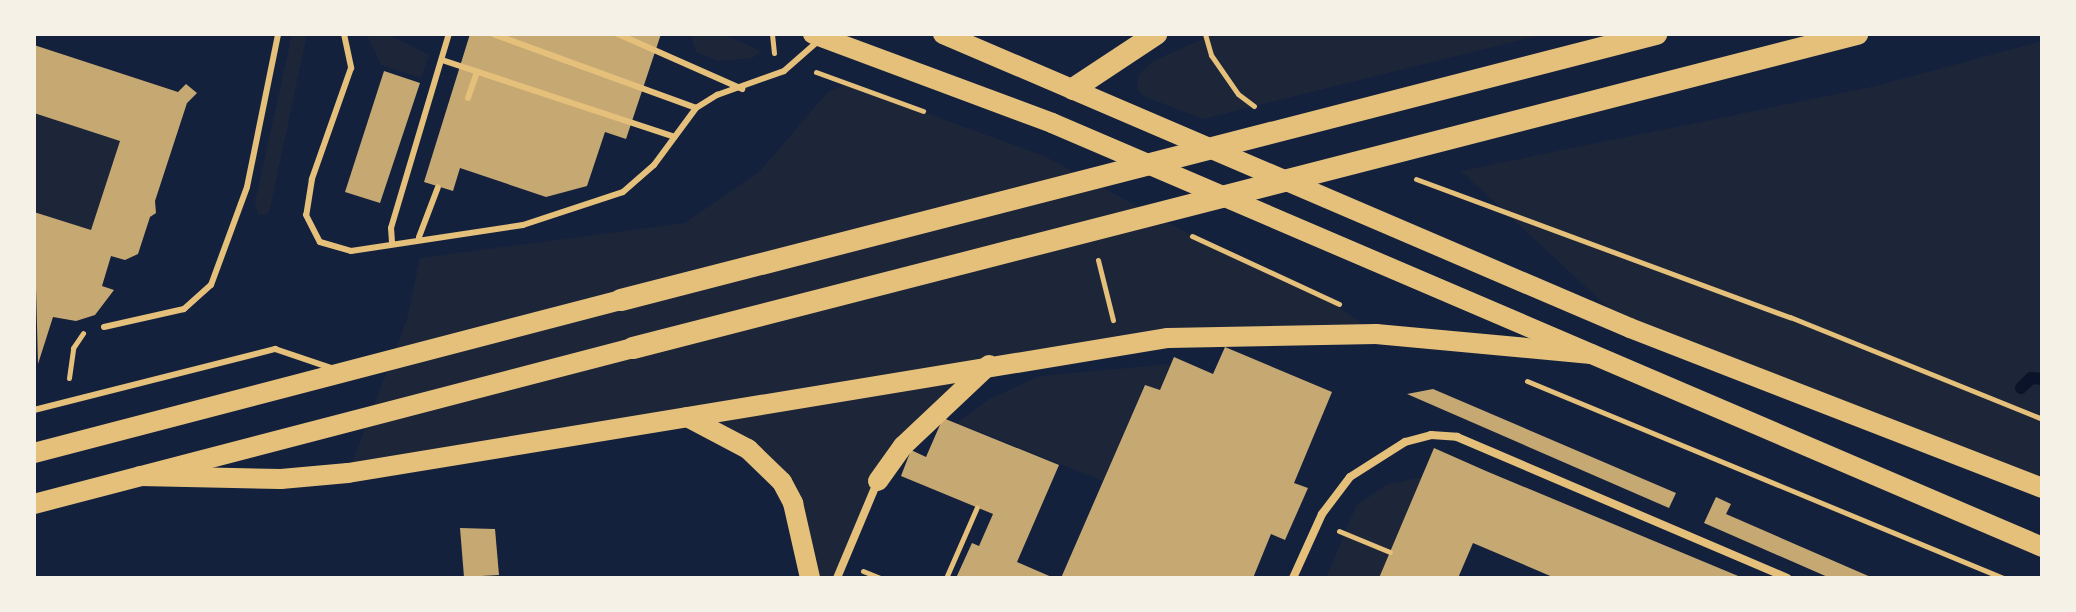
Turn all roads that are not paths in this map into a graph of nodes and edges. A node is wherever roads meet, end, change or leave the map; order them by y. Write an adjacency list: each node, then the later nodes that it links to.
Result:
1 (278, 34): 22 (lane)
2 (344, 34): 20 (lane)
3 (449, 34): 11 (lane)
4 (493, 34): 16 (lane)
5 (618, 34): 13 (lane)
6 (943, 34): 14 (main road)
7 (1156, 34): 14 (highway)
8 (1656, 34): 21 (highway)
9 (1857, 34): 23 (highway)
10 (817, 36): 13 (lane); 24 (main road)
11 (442, 60): 12 (lane); 20 (lane)
12 (477, 72): 15 (lane); 17 (lane)
13 (742, 89): 16 (lane)
14 (1073, 89): 32 (main road)
15 (468, 98)
16 (696, 108): 17 (lane)
17 (675, 137): 19 (lane)
18 (438, 187): 19 (lane)
19 (419, 237): 20 (lane)
20 (392, 242)
21 (621, 300): 26 (main road)
22 (104, 327)
23 (633, 348): 30 (main road)
24 (1591, 354): 25 (main road); 34 (main road)
25 (989, 365): 28 (main road); 31 (main road)
26 (345, 373): 27 (lane); 29 (main road)
27 (34, 410)
28 (687, 417): 30 (main road); 35 (main road)
29 (34, 453)
30 (140, 476): 33 (main road)
31 (878, 481): 36 (street)
32 (2042, 488)
33 (34, 504)
34 (2042, 547)
35 (810, 578)
36 (837, 578)
37 (1293, 578): 38 (street)
38 (1787, 578)

